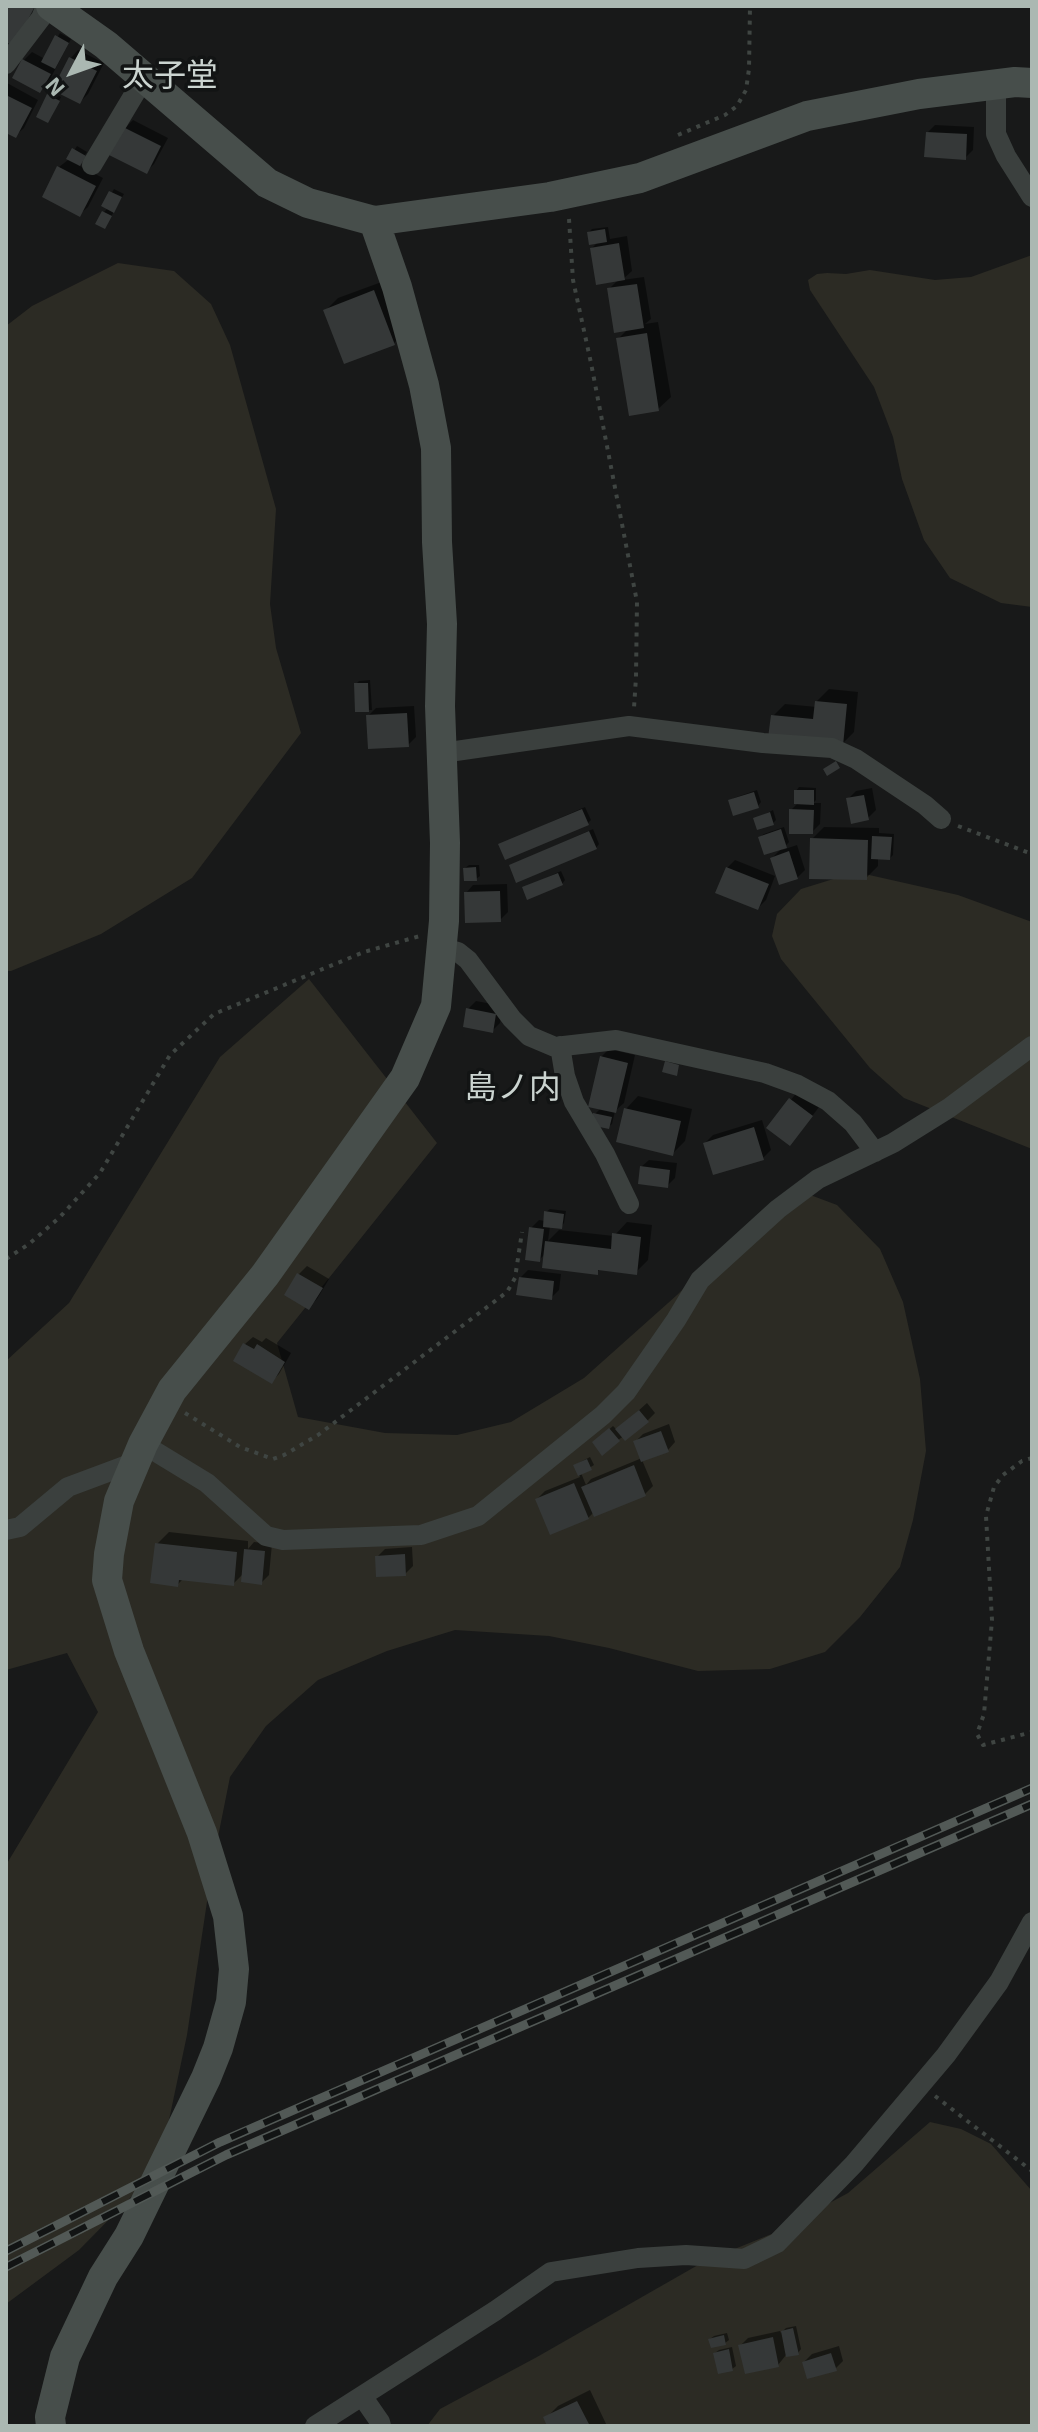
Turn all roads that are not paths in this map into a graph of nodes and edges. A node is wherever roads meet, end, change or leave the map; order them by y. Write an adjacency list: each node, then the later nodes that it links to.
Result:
1 (48, 6): 2 (street); 3 (street)
2 (6, 64)
3 (144, 78): 6 (street); 8 (street)
4 (1032, 83): 5 (street)
5 (996, 85): 7 (street); 8 (street)
6 (92, 165)
7 (1032, 197)
8 (374, 221): 9 (street)
9 (442, 753): 10 (street); 11 (street)
10 (941, 819)
11 (442, 940): 12 (street); 16 (street)
12 (560, 1046): 14 (street); 15 (street)
13 (1032, 1046): 14 (street)
14 (875, 1152): 16 (street)
15 (629, 1204)
16 (139, 1453): 17 (street); 20 (street)
17 (6, 1530)
18 (1032, 1922): 19 (street)
19 (362, 2396): 21 (street); 22 (street)
20 (51, 2426)
21 (315, 2426)
22 (381, 2426)

